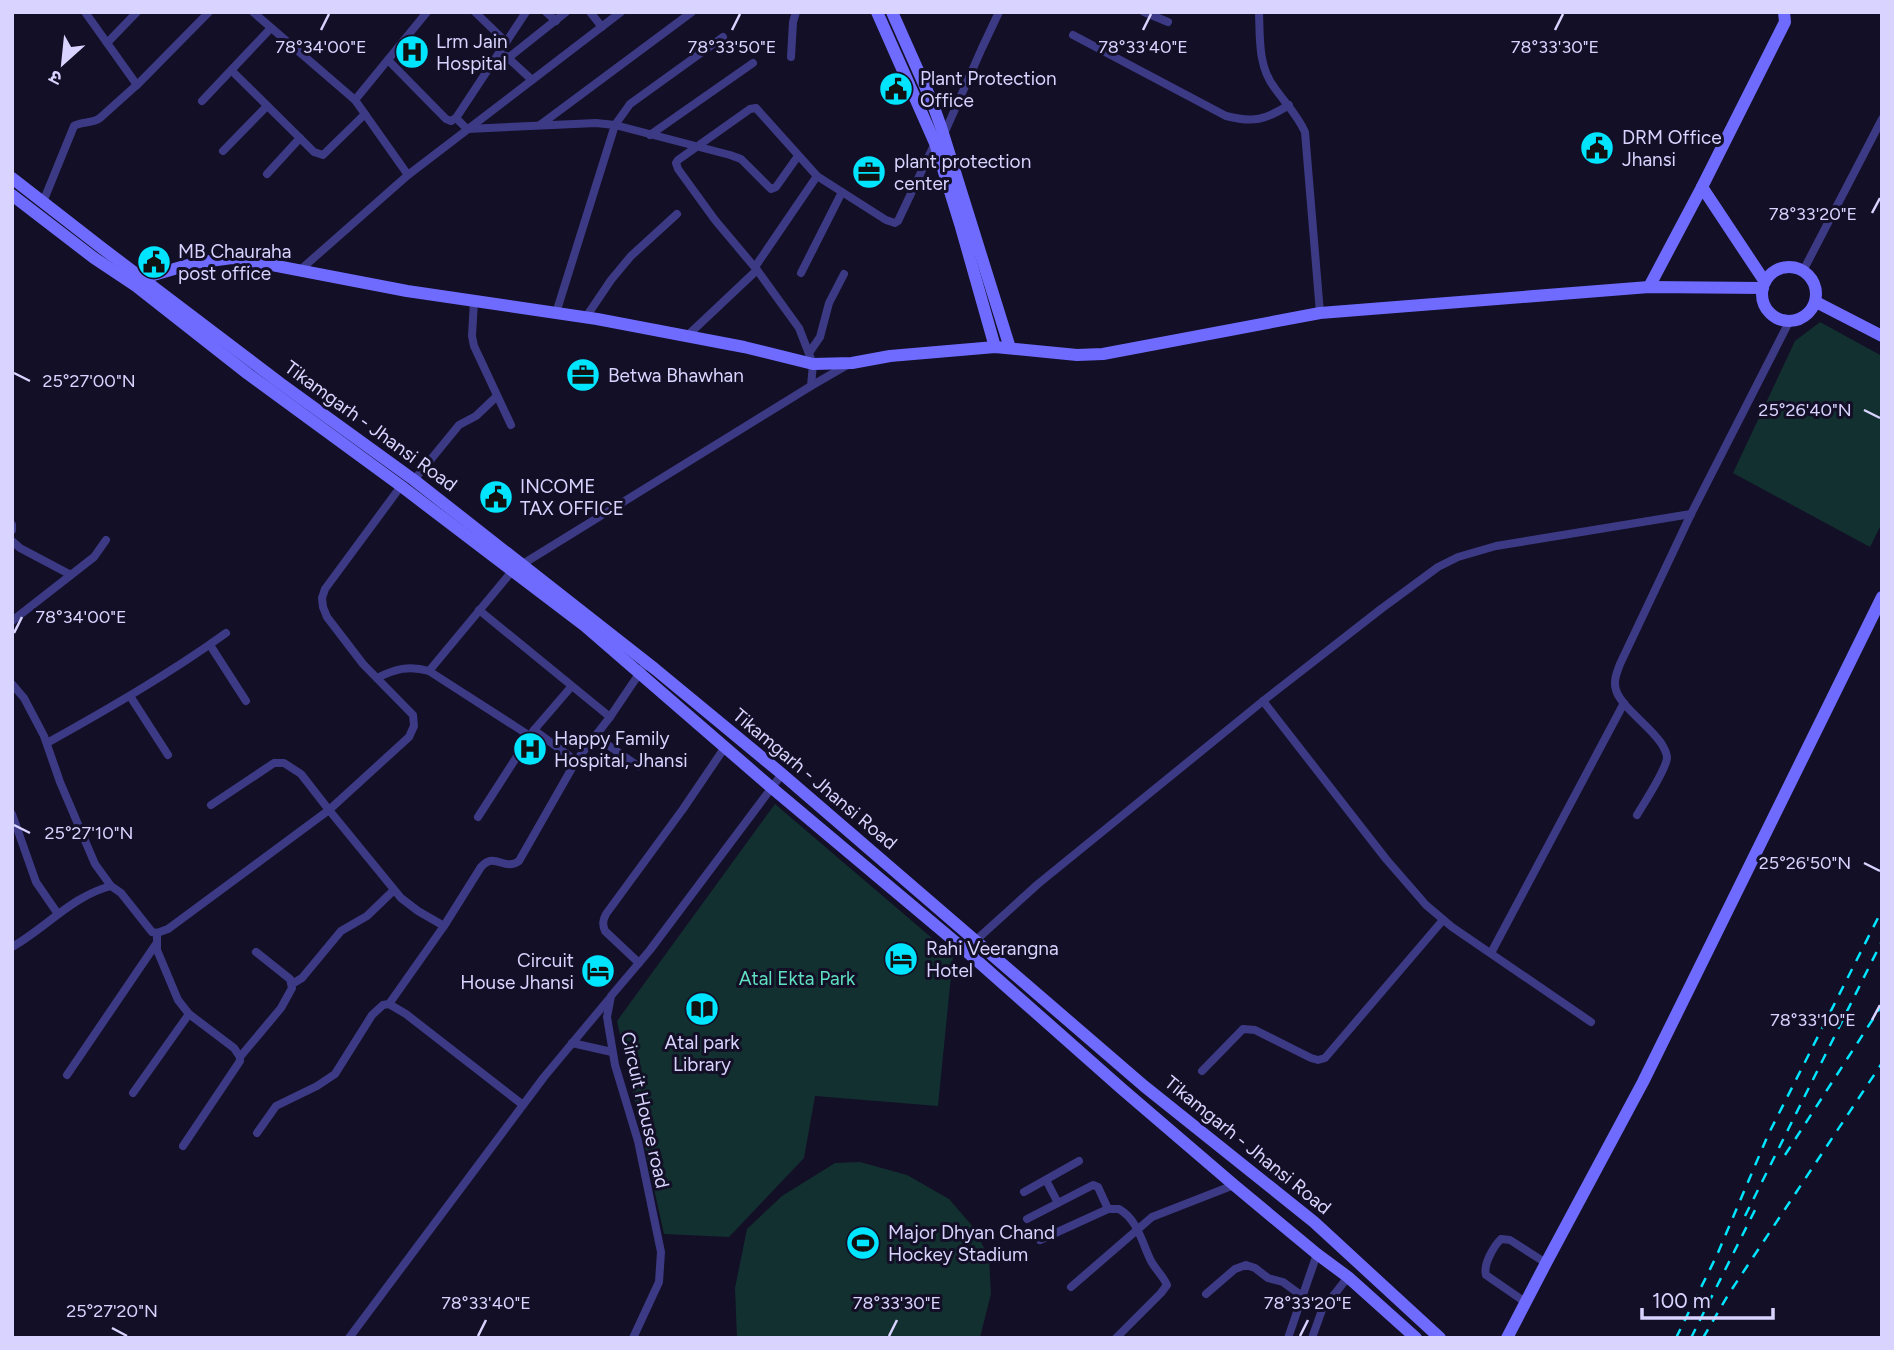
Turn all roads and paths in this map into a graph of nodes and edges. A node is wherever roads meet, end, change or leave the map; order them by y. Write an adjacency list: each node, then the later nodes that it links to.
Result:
1 (85, 12): 26 (street)
2 (136, 12): 26 (street)
3 (209, 12): 34 (street)
4 (253, 12): 23 (street)
5 (427, 12): 30 (street)
6 (475, 12): 27 (street)
7 (526, 12): 27 (street)
8 (546, 12): 20 (street)
9 (566, 12): 20 (street)
10 (590, 12): 22 (street)
11 (621, 12): 22 (street)
12 (692, 12): 43 (street)
13 (796, 12): 28 (street)
14 (877, 12): 47 (street)
15 (892, 12): 47 (street)
16 (999, 12): 47 (street)
17 (1144, 12): 21 (street)
18 (1259, 12): 37 (street)
19 (1786, 16): 55 (street)
20 (556, 21): 29 (street)
21 (1168, 22)
22 (602, 27): 33 (street)
23 (271, 28): 32 (street); 35 (street)
24 (1073, 35): 37 (street)
25 (723, 37): 42 (street)
26 (107, 43): 34 (street)
27 (503, 46): 29 (street); 40 (street)
28 (791, 57)
29 (508, 58): 33 (street)
30 (388, 60): 35 (street); 40 (street)
31 (753, 63): 45 (street)
32 (232, 71): 36 (street); 38 (street)
33 (532, 80): 44 (street)
34 (137, 85): 58 (street)
35 (355, 100): 39 (street)
36 (202, 102)
37 (1289, 105): 71 (street)
38 (267, 106): 46 (street); 49 (street)
39 (365, 114): 46 (street); 52 (street)
40 (456, 118): 44 (street)
41 (1882, 119): 62 (street)
42 (615, 125): 43 (street); 45 (street); 70 (street)
43 (539, 126): 44 (street)
44 (467, 130): 52 (street)
45 (650, 135): 48 (street)
46 (300, 138): 51 (street)
47 (939, 140): 56 (street); 76 (street); 77 (street)
48 (699, 147): 50 (street); 50 (street); 60 (street)
49 (223, 151)
50 (798, 156): 53 (street)
51 (267, 174)
52 (408, 175): 61 (street)
53 (817, 176): 56 (street); 60 (street)
54 (12, 178): 58 (street)
55 (1702, 187): 66 (street); 67 (street)
56 (842, 192): 63 (street)
57 (12, 195): 65 (street)
58 (43, 202): 65 (street)
59 (677, 214): 72 (street)
60 (756, 268): 74 (street); 78 (street)
61 (299, 271): 65 (street); 68 (street)
62 (1803, 271): 66 (street); 69 (street)
63 (801, 273)
64 (844, 274): 78 (street)
65 (140, 282): 83 (street, Tikamgarh - Jhansi Road)
66 (1764, 285): 67 (street); 73 (street)
67 (1649, 287): 71 (street)
68 (474, 301): 70 (street); 81 (street)
69 (1816, 302): 73 (street); 75 (street)
70 (556, 313): 72 (street)
71 (1320, 313): 77 (street)
72 (586, 317): 74 (street)
73 (1789, 322): 86 (street)
74 (687, 336): 78 (street)
75 (1882, 336)
76 (995, 347): 77 (street); 79 (street)
77 (1010, 348)
78 (811, 359): 79 (street); 80 (street)
79 (852, 363): 80 (street)
80 (811, 386): 89 (street)
81 (498, 397): 82 (street); 84 (street)
82 (511, 425)
83 (385, 467): 84 (street, Tikamgarh - Jhansi Road); 85 (street, Tikamgarh - Jhansi Road)
84 (414, 480): 89 (street, Tikamgarh - Jhansi Road)
85 (401, 486): 89 (street, Tikamgarh - Jhansi Road); 98 (street)
86 (1691, 514): 103 (street); 104 (street)
87 (106, 540): 90 (street)
88 (12, 541): 90 (street)
89 (517, 566): 92 (street); 96 (street, Tikamgarh - Jhansi Road)
90 (71, 575): 93 (street)
91 (1882, 597): 158 (street)
92 (479, 610): 97 (street); 100 (street)
93 (12, 621)
94 (226, 634): 95 (street)
95 (210, 645): 101 (street); 102 (street)
96 (644, 667): 105 (street); 109 (street, Tikamgarh - Jhansi Road); 113 (street, Tikamgarh - Jhansi Road)
97 (429, 671): 98 (street); 106 (street)
98 (377, 678): 116 (street)
99 (12, 684): 108 (street)
100 (571, 687): 105 (street); 106 (street)
101 (130, 696): 108 (street); 110 (street)
102 (246, 701)
103 (1263, 701): 123 (street); 126 (street)
104 (1624, 704): 118 (street); 130 (street)
105 (610, 717): 107 (street)
106 (532, 733): 111 (street); 119 (street)
107 (595, 736): 111 (street); 112 (street)
108 (47, 743): 120 (street)
109 (725, 747): 114 (street, Tikamgarh - Jhansi Road); 131 (street)
110 (168, 755)
111 (576, 761): 124 (street)
112 (638, 766)
113 (782, 774): 114 (street); 126 (street, Tikamgarh - Jhansi Road)
114 (772, 788): 131 (street); 136 (street, Tikamgarh - Jhansi Road)
115 (211, 805): 116 (street)
116 (329, 810): 121 (street); 125 (street)
117 (12, 814): 122 (street)
118 (1637, 815)
119 (478, 817)
120 (111, 886): 122 (street); 125 (street)
121 (394, 890): 124 (street); 132 (street)
122 (58, 914): 128 (street)
123 (1443, 920): 130 (street); 142 (street)
124 (444, 926): 135 (street)
125 (157, 933): 127 (street)
126 (975, 941): 133 (street, Tikamgarh - Jhansi Road)
127 (156, 944): 137 (street); 143 (street)
128 (12, 947)
129 (256, 951): 132 (street)
130 (1491, 953): 138 (street)
131 (639, 963): 134 (street)
132 (292, 984): 141 (street)
133 (1036, 992): 136 (street); 170 (street, Tikamgarh - Jhansi Road)
134 (611, 996): 139 (street); 140 (street, Circuit House road)
135 (389, 1004): 145 (street); 146 (street)
136 (1026, 1004): 150 (street, Tikamgarh - Jhansi Road)
137 (189, 1014): 141 (street); 144 (street)
138 (1591, 1022)
139 (572, 1043): 140 (street); 145 (street)
140 (612, 1052): 165 (street, Circuit House road)
141 (240, 1057): 147 (street)
142 (1202, 1071)
143 (67, 1075)
144 (133, 1093)
145 (523, 1105): 164 (street)
146 (257, 1133)
147 (183, 1146)
148 (1079, 1161): 149 (street)
149 (1045, 1180): 151 (street); 152 (street)
150 (1234, 1185): 155 (street); 157 (street, Tikamgarh - Jhansi Road)
151 (1024, 1192)
152 (1058, 1203): 153 (street); 154 (street)
153 (1108, 1209): 155 (street); 156 (street)
154 (1027, 1219)
155 (1138, 1229): 160 (street); 166 (street)
156 (1040, 1240)
157 (1317, 1254): 159 (street, Tikamgarh - Jhansi Road); 162 (street)
158 (1546, 1263): 163 (street); 163 (street)
159 (1349, 1277): 168 (street); 169 (street, Tikamgarh - Jhansi Road)
160 (1072, 1287)
161 (1206, 1294): 162 (street)
162 (1302, 1296): 167 (street)
163 (1525, 1301): 171 (street)
164 (349, 1338)
165 (633, 1338)
166 (1116, 1338)
167 (1288, 1338)
168 (1312, 1338)
169 (1416, 1338)
170 (1440, 1338)
171 (1507, 1338)

